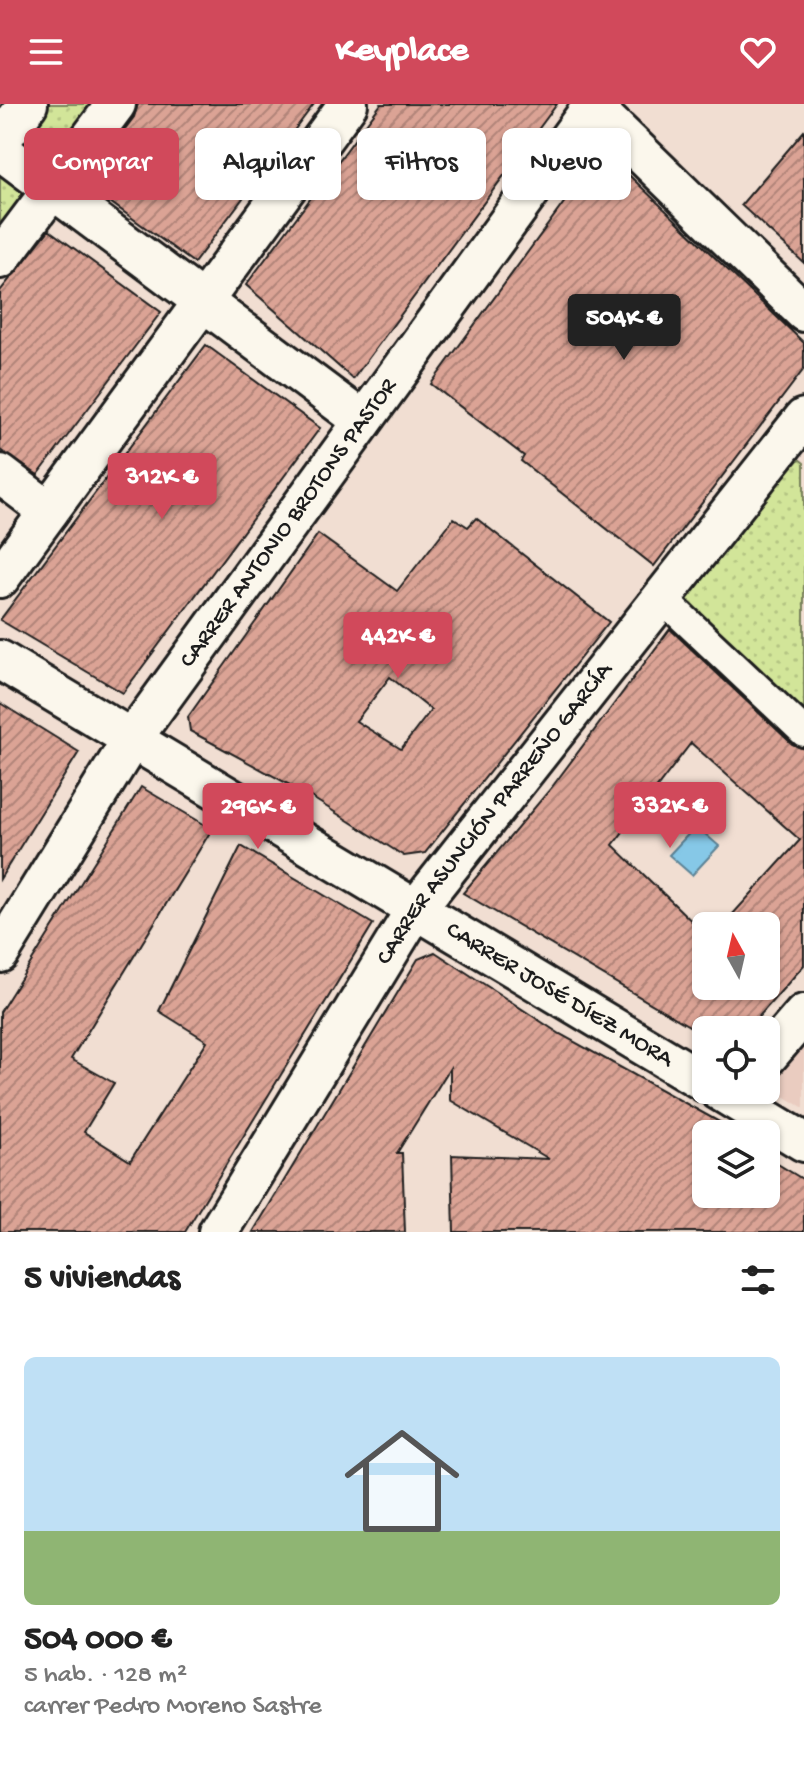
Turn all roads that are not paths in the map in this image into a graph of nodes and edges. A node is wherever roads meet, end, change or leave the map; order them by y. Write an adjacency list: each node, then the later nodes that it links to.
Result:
1 (28, 104): 6 (street)
2 (116, 104): 5 (street)
3 (348, 104): 12 (street)
4 (592, 105): 13 (street); 15 (street, CARRER ANTONIO BROTONS PASTOR)
5 (98, 128)
6 (0, 141)
7 (0, 150): 8 (street)
8 (24, 169)
9 (45, 200): 11 (street)
10 (64, 200): 12 (street)
11 (0, 259)
12 (202, 302): 15 (street); 17 (street)
13 (804, 312)
14 (804, 418): 19 (street, CARRER ASUNCIÓN PARREÑO GARCÍA)
15 (363, 421): 22 (street, CARRER ANTONIO BROTONS PASTOR)
16 (0, 474): 17 (street)
17 (49, 511): 18 (street)
18 (0, 578)
19 (662, 598): 21 (street); 23 (street, CARRER ASUNCIÓN PARREÑO GARCÍA)
20 (0, 660): 22 (street, CARRER JOSÉ DÍEZ MORA)
21 (804, 732)
22 (132, 739): 23 (street, CARRER JOSÉ DÍEZ MORA); 24 (street, CARRER ANTONIO BROTONS PASTOR)
23 (415, 910): 27 (street, CARRER JOSÉ DÍEZ MORA); 30 (street, CARRER ASUNCIÓN PARREÑO GARCÍA)
24 (0, 953)
25 (804, 1014): 26 (street)
26 (780, 1042)
27 (692, 1071)
28 (746, 1104): 29 (street, CARRER JOSÉ DÍEZ MORA)
29 (804, 1142)
30 (218, 1232)

